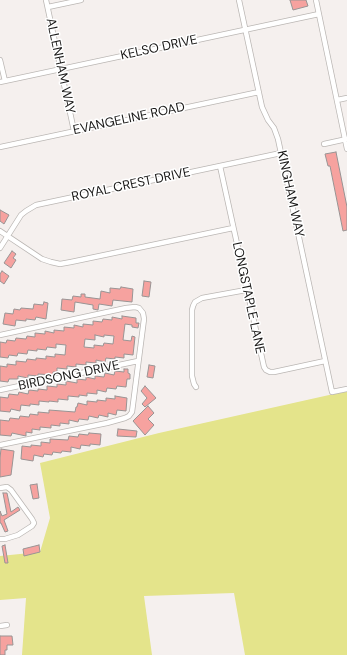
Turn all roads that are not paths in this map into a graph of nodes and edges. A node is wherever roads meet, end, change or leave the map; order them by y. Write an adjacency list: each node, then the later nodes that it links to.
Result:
1 (46, 0): 5 (street, ALLENHAM WAY)
2 (81, 0): 5 (street)
3 (239, 0): 7 (street, KINGHAM WAY)
4 (316, 0): 6 (street)
5 (48, 7): 9 (street, ALLENHAM WAY)
6 (319, 14): 7 (street, KELSO DRIVE); 13 (street)
7 (245, 29): 9 (street, KELSO DRIVE); 11 (street, KINGHAM WAY)
8 (0, 60): 10 (street)
9 (61, 69): 10 (street, KELSO DRIVE); 14 (street, ALLENHAM WAY)
10 (2, 81)
11 (259, 92): 14 (street, EVANGELINE ROAD); 19 (street, KINGHAM WAY)
12 (347, 98): 13 (street)
13 (337, 100): 15 (street)
14 (74, 131): 17 (street, EVANGELINE ROAD)
15 (346, 140): 16 (street); 18 (street)
16 (324, 144)
17 (0, 147)
18 (347, 149)
19 (281, 153): 20 (street, ROYAL CREST DRIVE); 28 (street, KINGHAM WAY)
20 (220, 166): 21 (street, LONGSTAPLE LANE); 23 (street, ROYAL CREST DRIVE)
21 (233, 228): 23 (street); 25 (street, LONGSTAPLE LANE)
22 (0, 231): 23 (street)
23 (8, 236): 24 (street, ROYAL CREST DRIVE)
24 (0, 248)
25 (246, 290): 28 (street, LONGSTAPLE LANE); 29 (street)
26 (0, 335): 27 (street)
27 (138, 361): 31 (street, BIRDSONG DRIVE); 32 (street)
28 (326, 362): 30 (street, KINGHAM WAY)
29 (196, 387)
30 (347, 389)
31 (0, 390)
32 (0, 445)
33 (0, 488): 34 (street)
34 (0, 539)
35 (7, 625): 36 (street)
36 (0, 626)

